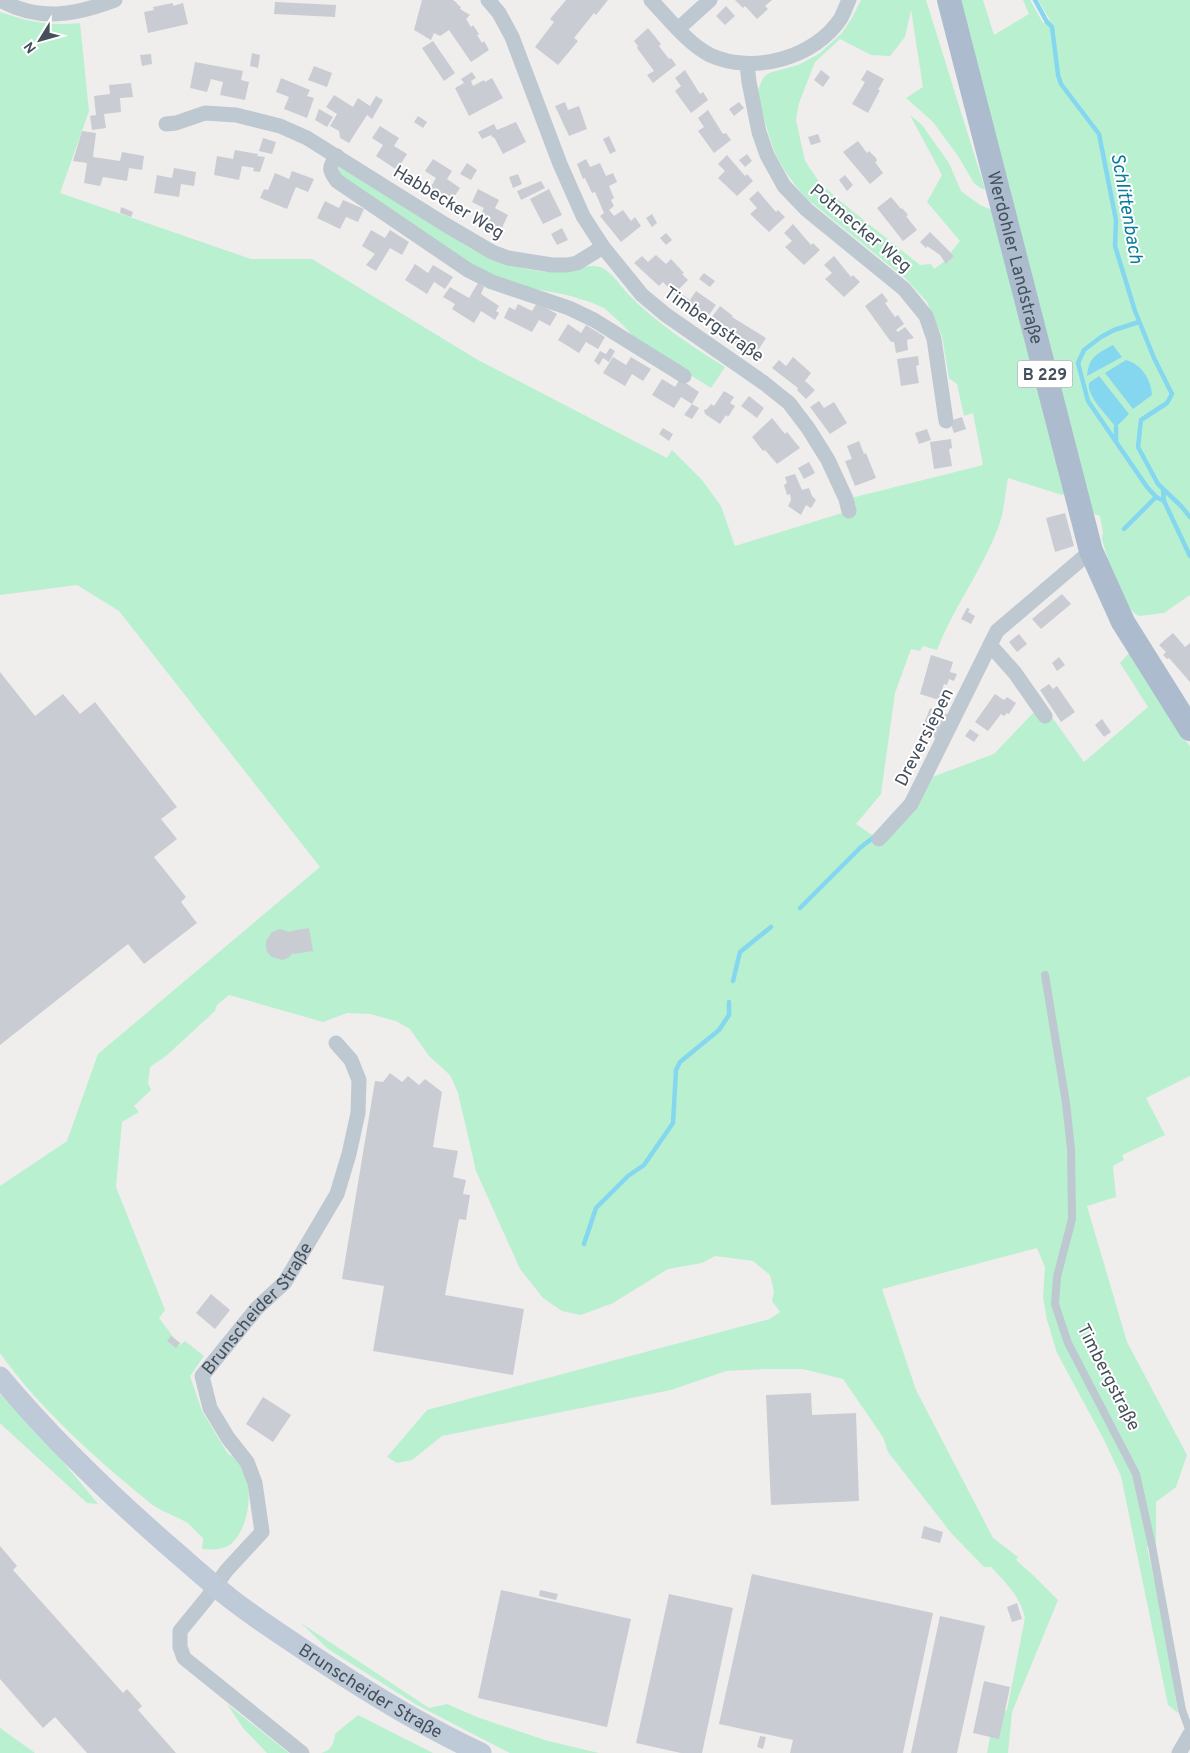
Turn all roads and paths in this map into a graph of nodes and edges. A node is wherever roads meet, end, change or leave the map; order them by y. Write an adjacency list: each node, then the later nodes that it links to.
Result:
1 (0, 0): 2 (street)
2 (115, 0)
3 (488, 0): 12 (street, Timbergstraße)
4 (651, 0): 8 (street)
5 (710, 0): 8 (street)
6 (849, 0): 9 (street)
7 (949, 0): 16 (main road, Werdohler Landstraße / B 229)
8 (678, 29): 9 (street)
9 (747, 64): 14 (street, Potmecker Weg)
10 (166, 124): 11 (street, Habbecker Weg)
11 (337, 156): 12 (street, Habbecker Weg); 13 (street)
12 (603, 247): 15 (street, Timbergstraße)
13 (684, 376)
14 (946, 421)
15 (849, 511)
16 (1091, 551): 17 (street, Dreversiepen); 19 (main road, Werdohler Landstraße / B 229)
17 (990, 645): 18 (street); 20 (street, Dreversiepen)
18 (1045, 716)
19 (1190, 729)
20 (879, 839)
21 (1045, 974): 25 (lane, Timbergstraße)
22 (336, 1043): 24 (street, Brunscheider Straße)
23 (0, 1377): 24 (main road, Brunscheider Straße)
24 (215, 1587): 26 (street); 27 (main road, Brunscheider Straße)
25 (1190, 1733): 28 (street)
26 (302, 1753)
27 (481, 1753)
28 (1179, 1753)

